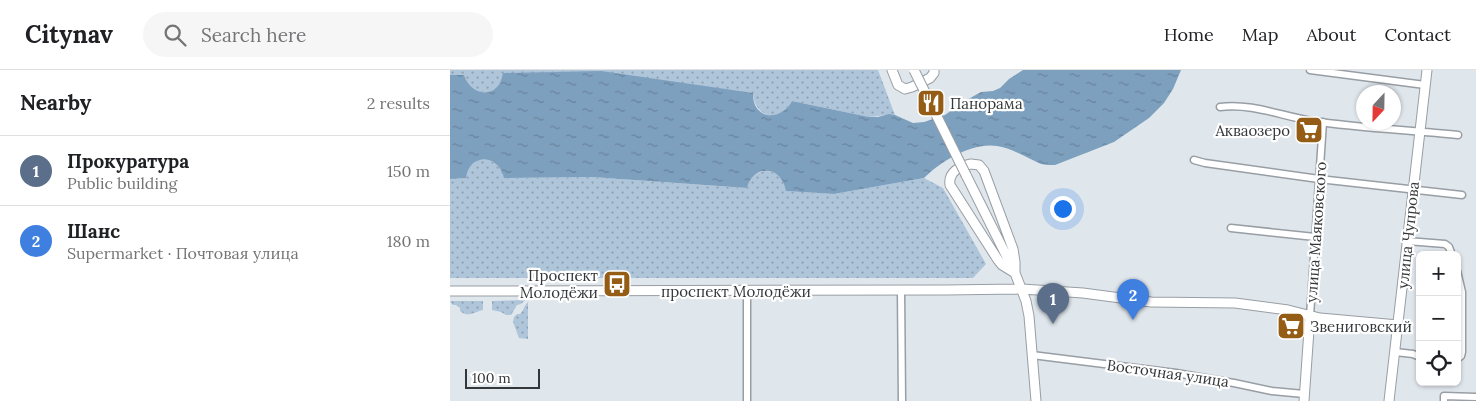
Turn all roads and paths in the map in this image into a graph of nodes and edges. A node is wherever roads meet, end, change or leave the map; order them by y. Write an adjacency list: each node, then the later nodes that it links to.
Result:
1 (892, 70): 3 (street)
2 (914, 70): 19 (street, bridge)
3 (934, 70)
4 (1310, 70): 6 (street)
5 (1427, 70): 6 (street, улица Чупрова)
6 (1425, 85): 9 (street, улица Чупрова)
7 (1220, 107): 8 (street)
8 (1323, 122): 9 (street); 12 (street, улица Маяковского)
9 (1420, 131): 10 (street); 13 (street, улица Чупрова)
10 (1458, 135)
11 (1194, 160): 12 (street)
12 (1319, 179): 13 (street); 16 (street, улица Маяковского)
13 (1413, 188): 14 (street); 17 (street, улица Чупрова)
14 (1462, 195)
15 (1231, 228): 16 (street)
16 (1315, 237): 25 (street, улица Маяковского)
17 (1407, 241): 18 (street); 26 (street, улица Чупрова)
18 (1450, 251)
19 (1015, 273): 19 (street); 20 (street)
20 (1022, 288): 22 (street, проспект Молодёжи); 25 (street, проспект Молодёжи); 28 (street)
21 (1461, 288): 30 (street)
22 (901, 290): 24 (street, проспект Молодёжи); 34 (street)
23 (450, 291): 24 (street, проспект Молодёжи)
24 (747, 291): 33 (street)
25 (1310, 316): 26 (street, проспект Молодёжи); 31 (street, улица Маяковского)
26 (1398, 325): 27 (street, улица Чупрова)
27 (1395, 352): 29 (street); 36 (street, улица Чупрова)
28 (1032, 355): 31 (street, Восточная улица); 35 (street)
29 (1416, 355)
30 (1461, 356)
31 (1304, 397)
32 (1476, 397): 37 (street)
33 (748, 401)
34 (902, 401)
35 (1036, 401)
36 (1389, 401)
37 (1444, 401)

